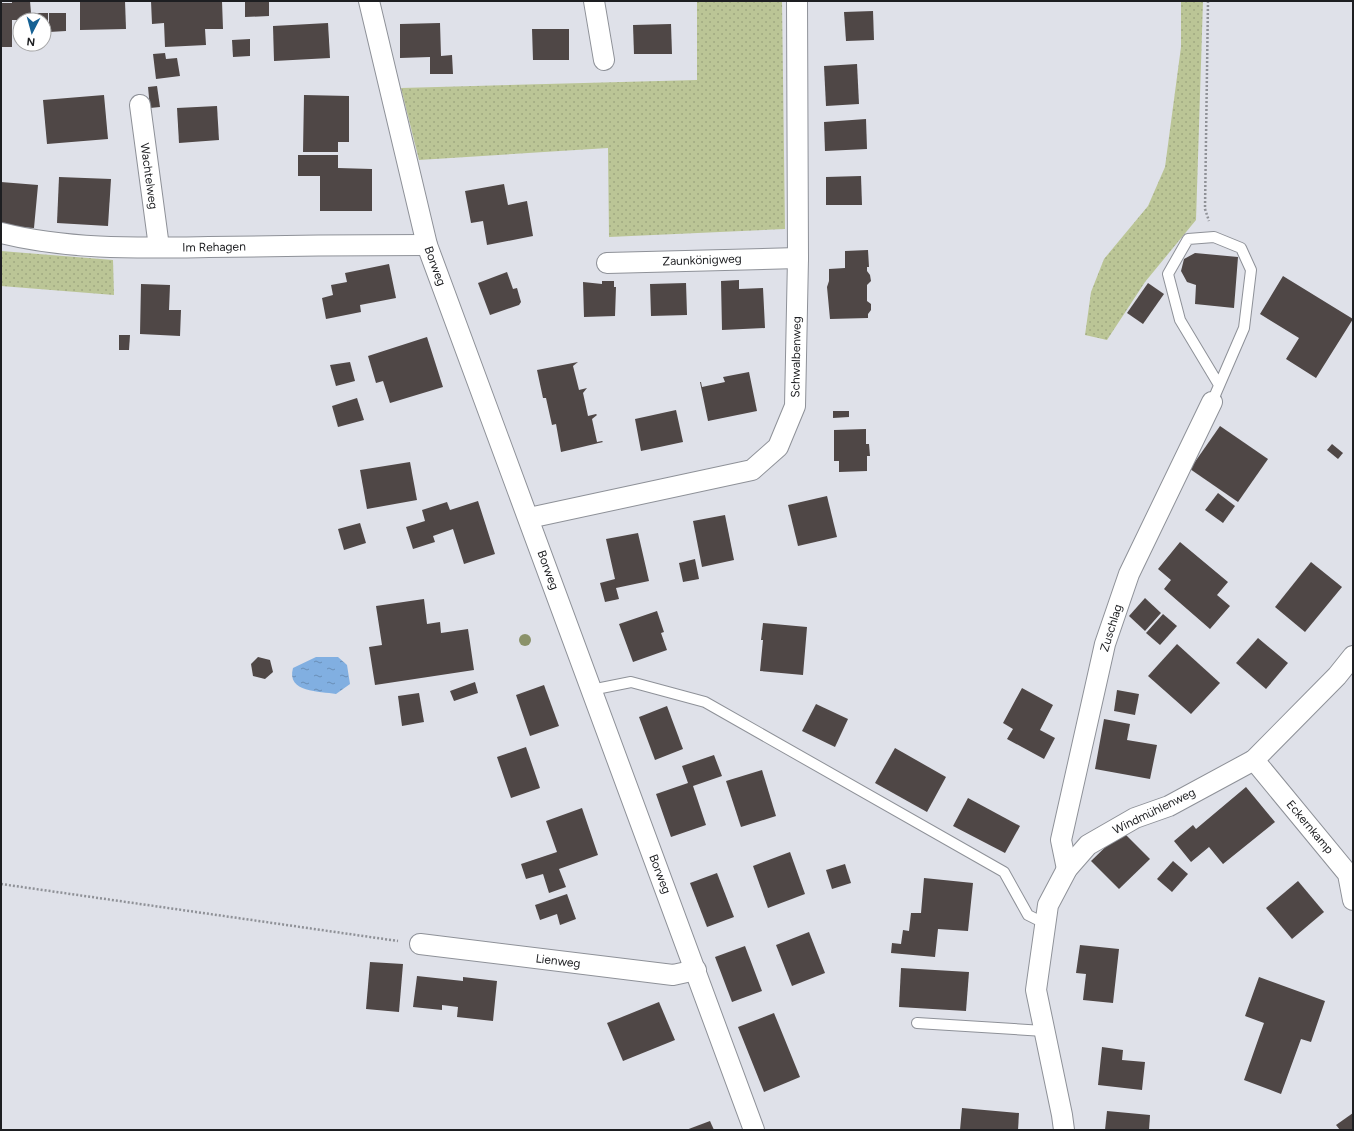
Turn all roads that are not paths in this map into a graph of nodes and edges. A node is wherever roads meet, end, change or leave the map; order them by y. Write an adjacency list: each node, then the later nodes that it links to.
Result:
1 (369, 1): 7 (street, Borweg)
2 (594, 1): 4 (street)
3 (796, 1): 9 (street, Schwalbenweg)
4 (604, 60)
5 (140, 105): 8 (street, Wachtelweg)
6 (1, 233): 8 (street, Im Rehagen)
7 (427, 245): 8 (street, Im Rehagen); 12 (street, Borweg)
8 (159, 247)
9 (798, 258): 10 (street, Zaunkönigweg); 12 (street, Schwalbenweg)
10 (607, 263)
11 (1216, 394): 11 (lane); 16 (street, Zuschlag)
12 (529, 518): 14 (street, Borweg)
13 (1353, 656): 15 (street, Windmühlenweg)
14 (591, 690): 18 (lane); 20 (street, Borweg)
15 (1254, 760): 16 (street, Windmühlenweg); 17 (street, Eckernkamp)
16 (1067, 869): 18 (street, Windmühlenweg)
17 (1353, 900)
18 (1046, 924): 22 (street, Windmühlenweg)
19 (420, 944): 20 (street, Lienweg)
20 (696, 970): 23 (street, Borweg)
21 (917, 1023): 22 (lane)
22 (1044, 1031): 24 (street, Windmühlenweg)
23 (754, 1130)
24 (1064, 1130)

